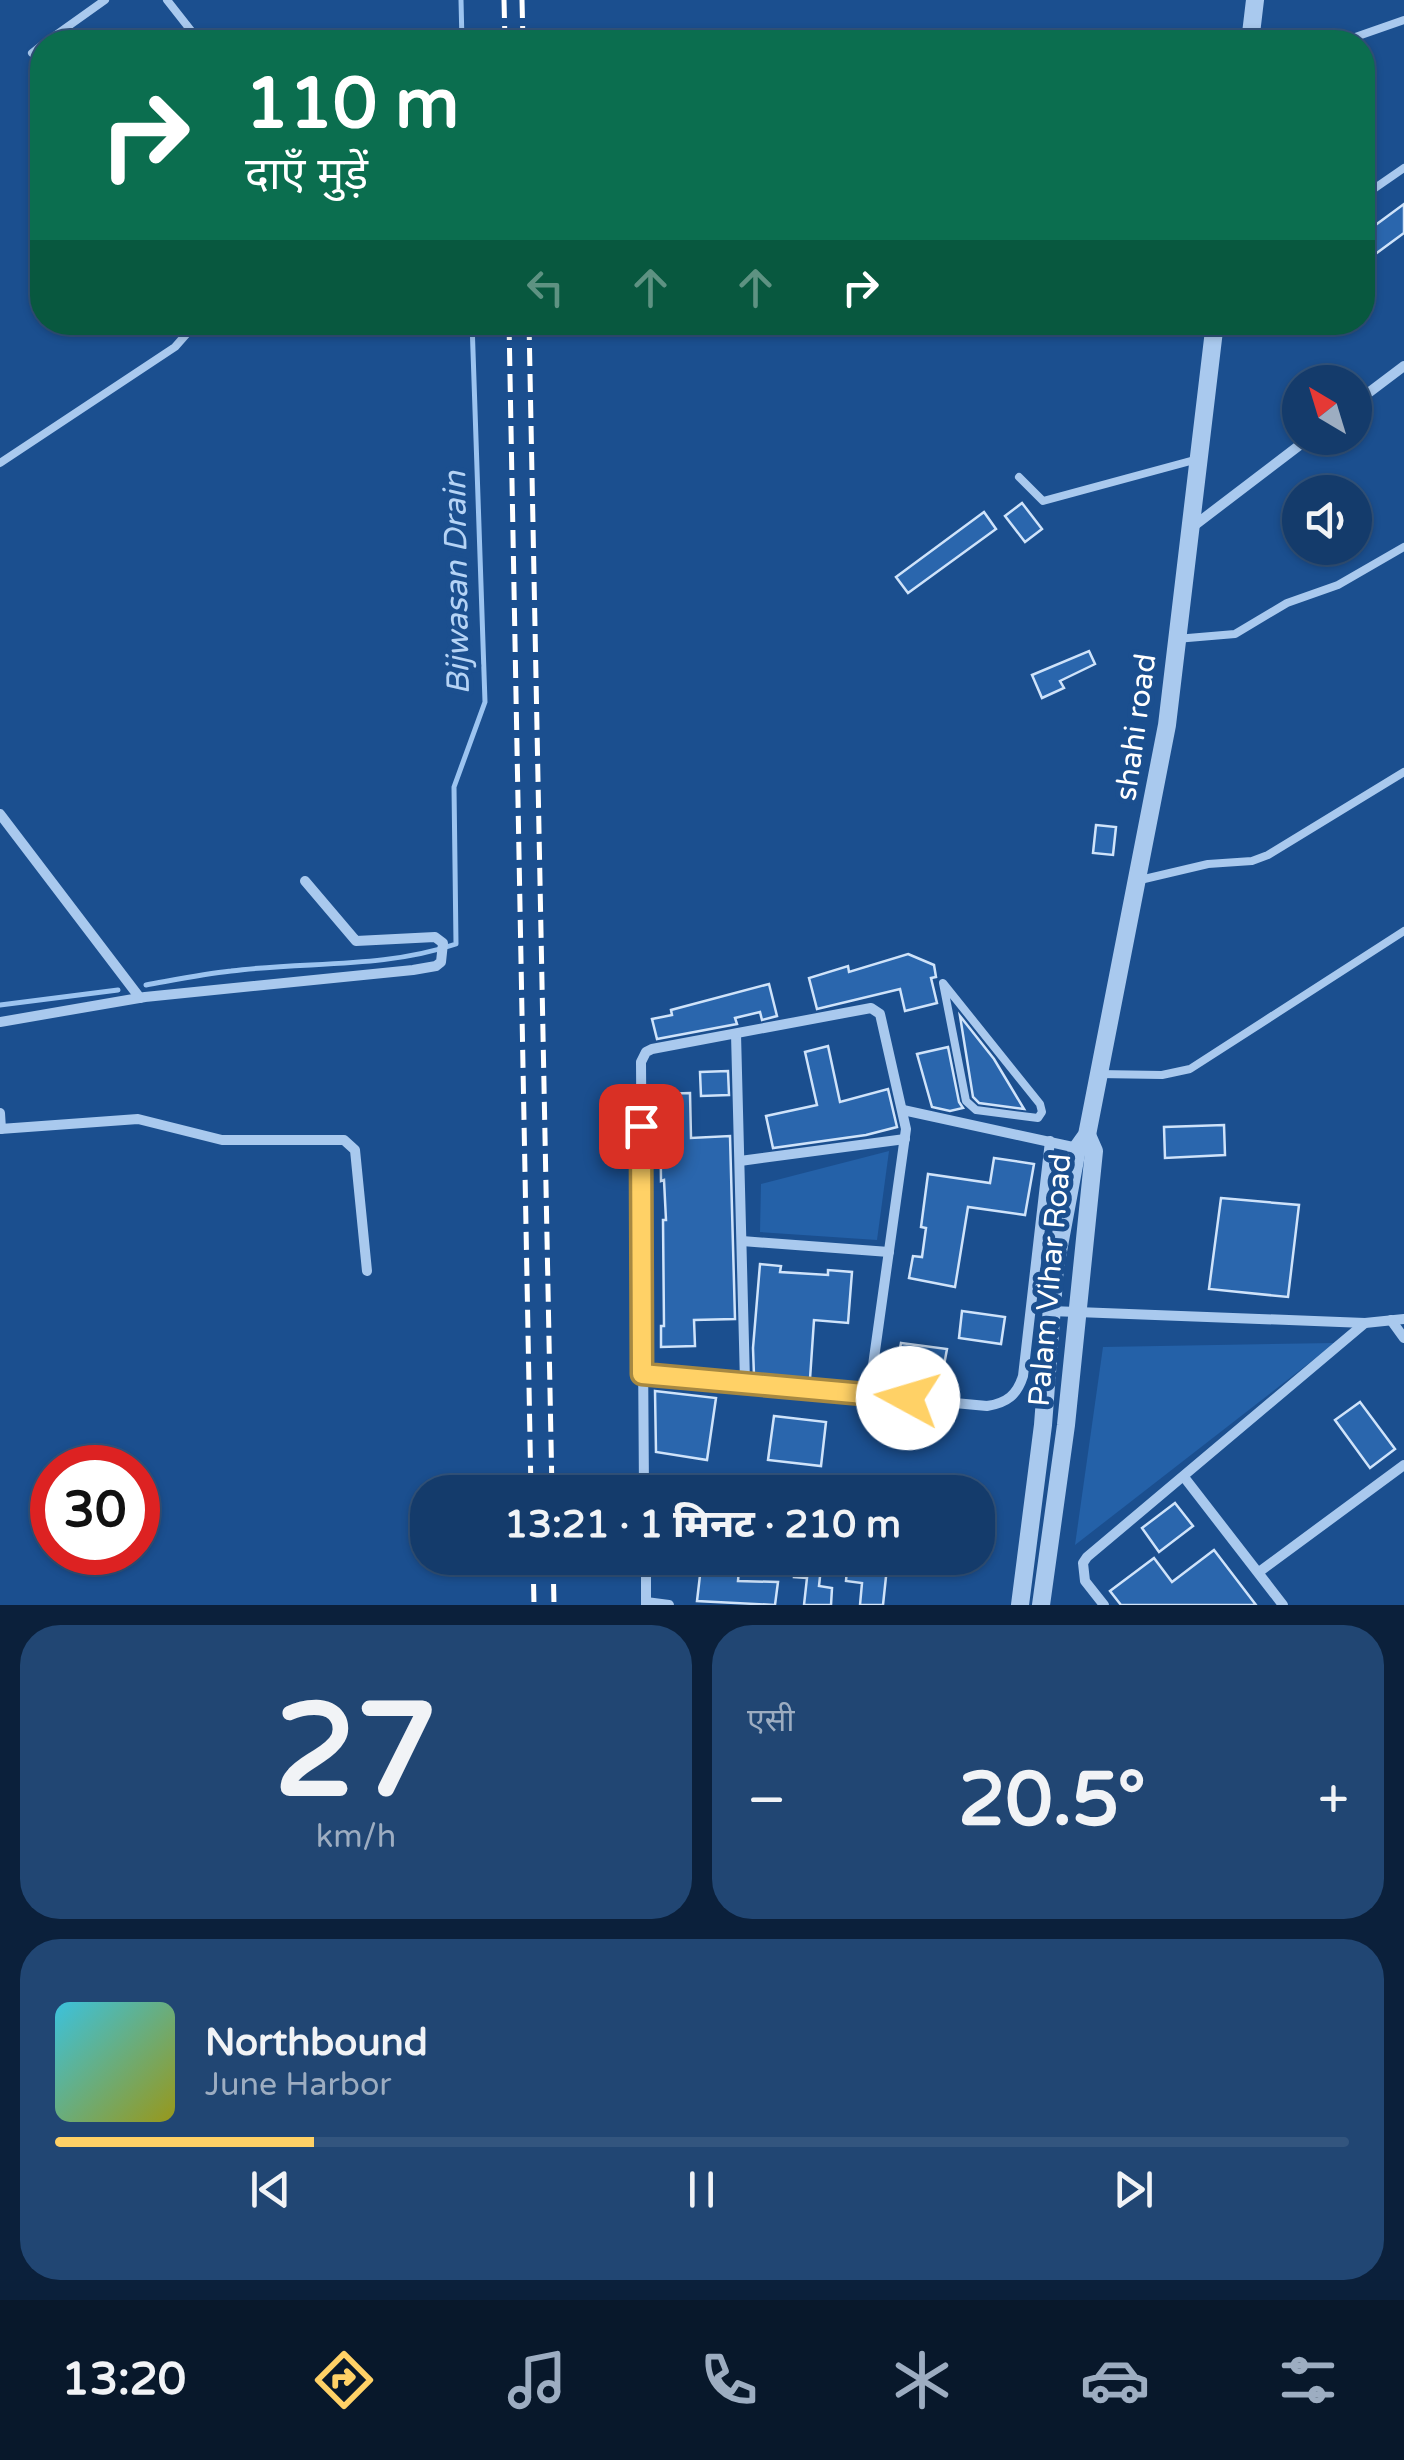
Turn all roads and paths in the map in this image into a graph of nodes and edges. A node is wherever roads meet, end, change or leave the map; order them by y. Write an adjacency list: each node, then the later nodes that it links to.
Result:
1 (106, 0): 5 (lane)
2 (167, 0): 6 (lane)
3 (1255, 0): 7 (street)
4 (1404, 20): 8 (lane)
5 (64, 30)
6 (191, 30)
7 (1251, 30)
8 (1375, 30)
9 (1404, 168): 10 (lane)
10 (1375, 188)
11 (186, 335): 17 (lane)
12 (1214, 335): 16 (street, shahi road)
13 (1404, 366): 14 (street)
14 (1372, 390)
15 (1288, 455): 19 (street)
16 (1199, 459): 18 (lane); 19 (street, shahi road)
17 (0, 462)
18 (1019, 477)
19 (1190, 529): 21 (street, shahi road)
20 (1404, 548): 21 (lane)
21 (1176, 639): 24 (street, shahi road)
22 (1404, 772): 24 (lane)
23 (0, 814): 27 (street)
24 (1138, 880): 30 (street, shahi road)
25 (305, 881): 27 (street)
26 (1404, 932): 30 (lane)
27 (140, 998): 28 (street)
28 (0, 1022)
29 (736, 1034): 31 (street); 39 (street); 49 (street)
30 (1098, 1074): 38 (street, shahi road)
31 (902, 1110): 35 (street); 36 (street)
32 (0, 1113): 34 (street)
33 (1026, 1118): 33 (lane); 35 (lane)
34 (0, 1129): 42 (street)
35 (1022, 1135): 37 (street)
36 (905, 1139): 39 (street); 41 (street)
37 (1050, 1141): 38 (street); 51 (street)
38 (1086, 1145): 43 (street, Palam Vihar Road); 44 (street, Palam Vihar Road)
39 (740, 1160): 40 (street)
40 (742, 1241): 41 (street); 50 (street)
41 (889, 1252): 51 (street)
42 (367, 1271)
43 (1050, 1311): 44 (street); 59 (street, Palam Vihar Road)
44 (1076, 1312): 47 (street); 60 (street, Palam Vihar Road)
45 (1404, 1319): 46 (street)
46 (1390, 1320): 47 (street); 48 (street)
47 (1365, 1324): 54 (street)
48 (1404, 1338)
49 (642, 1374): 50 (street); 53 (street)
50 (746, 1382): 51 (street)
51 (869, 1394)
52 (1404, 1466): 55 (street)
53 (644, 1475)
54 (1184, 1476): 55 (street); 61 (street)
55 (1259, 1572): 62 (street)
56 (646, 1575): 57 (street)
57 (646, 1603): 58 (street)
58 (669, 1605)
59 (1020, 1605)
60 (1041, 1605)
61 (1104, 1605)
62 (1283, 1605)

